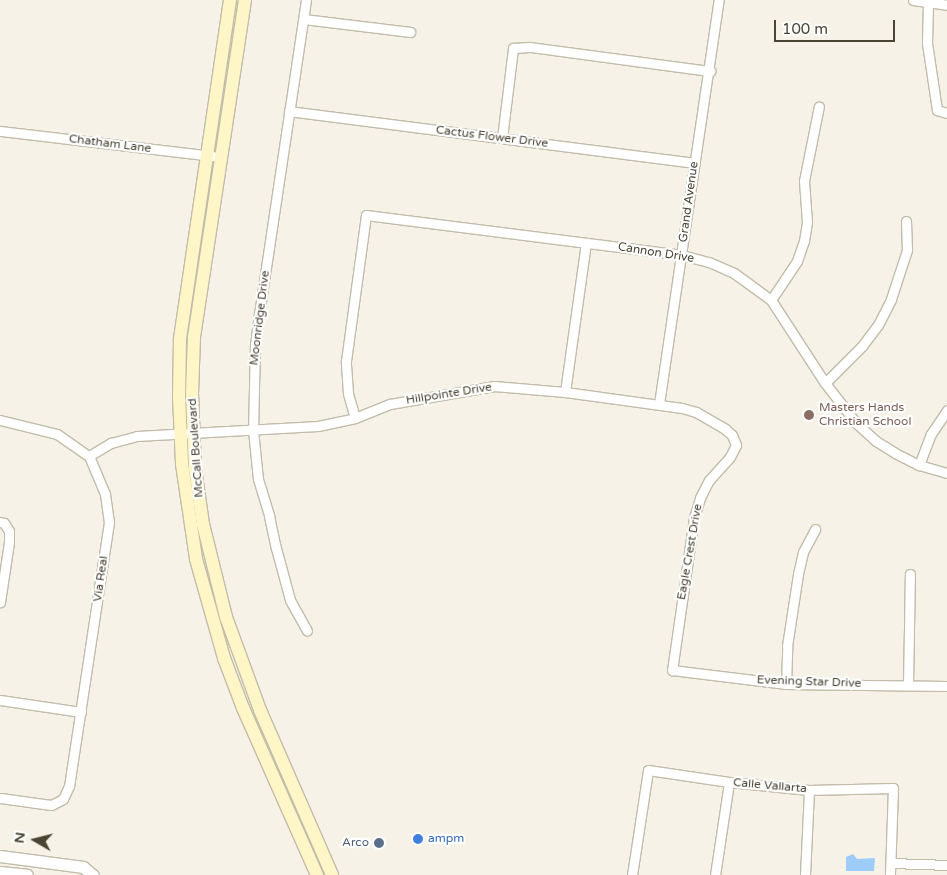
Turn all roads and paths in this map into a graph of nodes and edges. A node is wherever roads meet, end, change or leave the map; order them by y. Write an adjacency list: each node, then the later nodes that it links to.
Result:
1 (230, 0): 16 (main road, McCall Boulevard)
2 (245, 0): 17 (main road, McCall Boulevard)
3 (306, 0): 8 (street, Moonridge Drive)
4 (719, 0): 10 (street, Grand Avenue)
5 (913, 0): 6 (street)
6 (928, 2): 7 (street); 13 (street)
7 (947, 5)
8 (304, 19): 9 (street); 12 (street, Moonridge Drive)
9 (410, 32)
10 (710, 70): 15 (street); 18 (street, Grand Avenue)
11 (820, 106): 22 (street)
12 (289, 111): 15 (street, Cactus Flower Drive); 29 (street, Moonridge Drive)
13 (947, 112)
14 (0, 130): 16 (street, Chatham Lane)
15 (502, 138): 18 (street, Cactus Flower Drive)
16 (206, 155): 17 (street, Chatham Lane); 31 (main road, McCall Boulevard)
17 (220, 157): 30 (main road, McCall Boulevard)
18 (695, 163): 21 (street, Grand Avenue)
19 (906, 221): 23 (street)
20 (586, 243): 21 (street, Cannon Drive); 24 (street); 27 (street, Cannon Drive)
21 (682, 255): 22 (street, Cannon Drive); 25 (street, Grand Avenue)
22 (772, 300): 23 (street, Cannon Drive)
23 (825, 383): 34 (street, Cannon Drive)
24 (565, 392): 25 (street, Hillpointe Drive); 27 (street, Hillpointe Drive)
25 (659, 404): 32 (street, Hillpointe Drive)
26 (947, 410): 34 (street)
27 (355, 418): 29 (street, Hillpointe Drive)
28 (0, 420): 33 (street)
29 (253, 430): 30 (street, Hillpointe Drive); 41 (street, Moonridge Drive)
30 (193, 433): 31 (street, Hillpointe Drive); 43 (main road, McCall Boulevard)
31 (180, 434): 33 (street, Hillpointe Drive); 39 (main road, McCall Boulevard)
32 (736, 445): 42 (street, Eagle Crest Drive)
33 (89, 456): 48 (street, Via Real)
34 (919, 465): 35 (street, Cannon Drive)
35 (947, 473)
36 (0, 522): 40 (street)
37 (815, 529): 44 (street)
38 (910, 574): 45 (street)
39 (203, 589): 43 (main road); 58 (main road, McCall Boulevard)
40 (0, 602)
41 (307, 631)
42 (672, 670): 44 (street, Evening Star Drive)
43 (248, 679): 59 (main road, McCall Boulevard)
44 (786, 684): 45 (street, Evening Star Drive)
45 (908, 685): 46 (street, Evening Star Drive)
46 (947, 686)
47 (0, 700): 48 (street)
48 (81, 712): 51 (street, Via Real)
49 (729, 782): 50 (street, Calle Vallarta); 60 (street, Calle Vallarta); 61 (street)
50 (808, 790): 53 (street, Calle Vallarta); 62 (street)
51 (0, 798)
52 (0, 856): 57 (street)
53 (891, 863): 54 (street); 63 (street)
54 (947, 865)
55 (0, 872): 56 (street)
56 (27, 875)
57 (93, 875)
58 (317, 875)
59 (332, 875)
60 (632, 875)
61 (715, 875)
62 (805, 875)
63 (890, 875)

